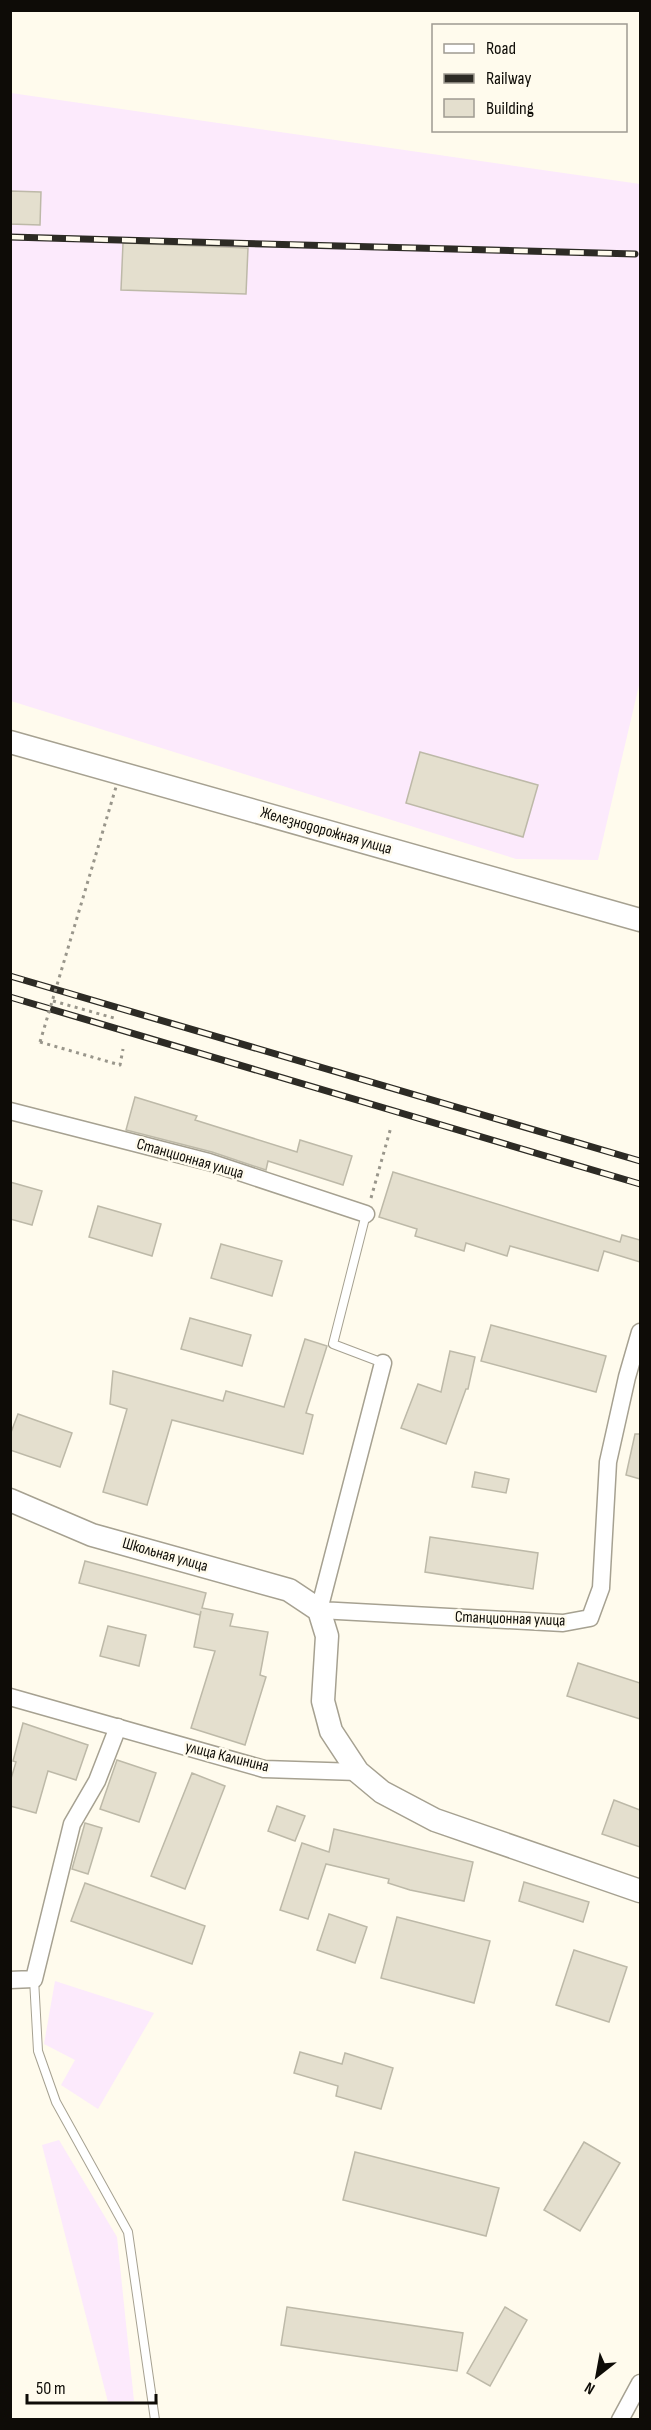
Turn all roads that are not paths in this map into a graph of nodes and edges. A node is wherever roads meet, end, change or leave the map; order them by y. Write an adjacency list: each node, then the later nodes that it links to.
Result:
1 (10, 742): 2 (main road, Железнодорожная улица)
2 (640, 920)
3 (10, 1111): 4 (street, Станционная улица)
4 (366, 1214): 6 (lane)
5 (640, 1332): 8 (street, Станционная улица)
6 (383, 1363): 8 (street)
7 (10, 1500): 8 (main road, Школьная улица)
8 (318, 1610): 11 (main road)
9 (10, 1697): 10 (street, улица Калинина)
10 (118, 1727): 11 (street, улица Калинина); 13 (street)
11 (358, 1772): 12 (main road)
12 (640, 1891)
13 (34, 1979): 14 (street); 16 (lane)
14 (10, 1980)
15 (640, 2383): 17 (street)
16 (155, 2420)
17 (620, 2420)

